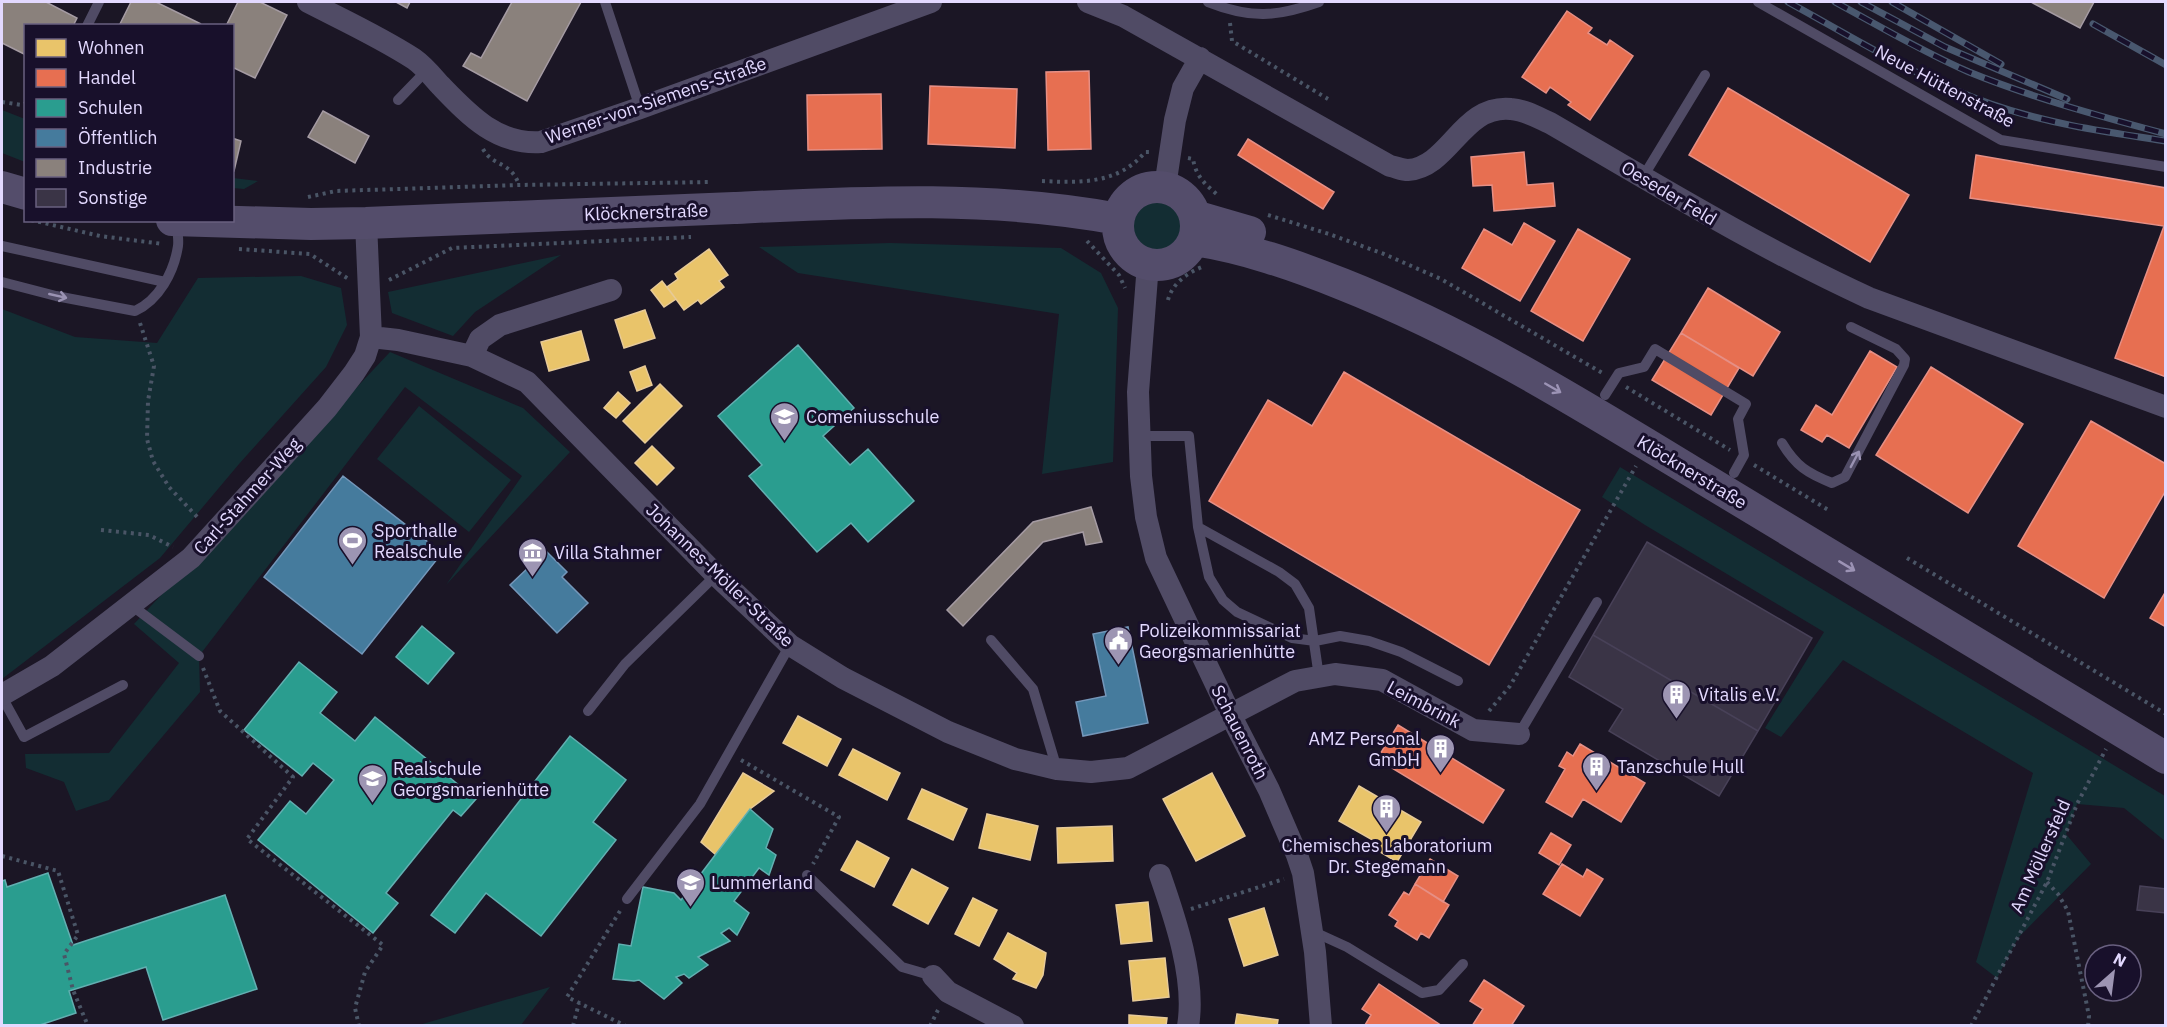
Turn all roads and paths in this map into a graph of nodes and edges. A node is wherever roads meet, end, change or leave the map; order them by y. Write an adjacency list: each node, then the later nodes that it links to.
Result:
1 (99, 2): 10 (lane)
2 (605, 2): 18 (lane)
3 (931, 2): 18 (street, Werner-von-Siemens-Straße)
4 (1088, 2): 11 (street)
5 (1208, 2): 9 (lane)
6 (1319, 2): 9 (lane)
7 (1758, 2): 20 (lane, Neue Hüttenstraße)
8 (318, 4): 12 (street, Werner-von-Siemens-Straße)
9 (1229, 10): 14 (path)
10 (88, 24)
11 (1200, 58): 21 (street, Oeseder Feld); 23 (street)
12 (427, 70): 15 (lane); 18 (street, Werner-von-Siemens-Straße)
13 (1705, 75): 21 (lane)
14 (1328, 99)
15 (398, 100)
16 (2, 102): 17 (path)
17 (24, 104)
18 (640, 108)
19 (1193, 159): 25 (path)
20 (2166, 167)
21 (1643, 177): 48 (street, Oeseder Feld)
22 (2, 187): 24 (main road)
23 (1165, 187): 27 (main road); 33 (main road)
24 (24, 193)
25 (1224, 200)
26 (1267, 215): 47 (path)
27 (1118, 219): 29 (main road, Klöcknerstraße); 36 (main road)
28 (40, 222): 30 (path)
29 (366, 223): 30 (main road, Klöcknerstraße); 39 (street, Carl-Stahmer-Weg)
30 (175, 229): 38 (lane)
31 (699, 237): 39 (path)
32 (1083, 238): 40 (path)
33 (1199, 240): 36 (main road); 42 (path); 47 (main road, Klöcknerstraße); 49 (main road, Klöcknerstraße, one-way to 49)
34 (2, 246): 38 (lane)
35 (233, 249): 39 (path)
36 (1148, 264): 50 (street, Schauenroth)
37 (2, 282): 43 (lane, one-way to 43)
38 (165, 282): 43 (lane)
39 (369, 284): 45 (street, Carl-Stahmer-Weg)
40 (1125, 285)
41 (611, 290): 46 (street)
42 (1170, 291)
43 (135, 311): 57 (path)
44 (1851, 327): 51 (lane, one-way to 44)
45 (371, 338): 46 (street, Johannes-Möller-Straße); 57 (street, Carl-Stahmer-Weg)
46 (472, 356): 60 (street, Johannes-Möller-Straße)
47 (1610, 388): 53 (main road, Klöcknerstraße); 53 (path); 53 (lane)
48 (2166, 407)
49 (1626, 432): 53 (main road); 74 (main road, Klöcknerstraße, one-way to 74)
50 (1139, 436): 55 (lane); 72 (street, Schauenroth)
51 (1782, 443)
52 (1638, 462): 75 (path)
53 (1738, 465): 54 (path); 77 (main road, Klöcknerstraße)
54 (1830, 511)
55 (1198, 527): 64 (lane); 64 (lane)
56 (102, 530): 58 (path)
57 (215, 532): 58 (street, Carl-Stahmer-Weg)
58 (191, 558): 62 (street, Carl-Stahmer-Weg)
59 (1907, 558): 73 (path)
60 (716, 575): 65 (street, Johannes-Möller-Straße); 71 (lane)
61 (1597, 602): 76 (lane)
62 (131, 605): 66 (lane); 70 (street, Carl-Stahmer-Weg)
63 (991, 640): 80 (lane)
64 (1315, 641): 67 (lane); 68 (lane)
65 (790, 645): 78 (lane); 80 (street, Johannes-Möller-Straße)
66 (199, 656): 93 (path)
67 (1319, 677): 72 (street, Leimbrink); 75 (street, Leimbrink)
68 (1458, 681)
69 (123, 685): 70 (lane)
70 (2, 696)
71 (588, 711)
72 (1230, 714): 80 (street, Johannes-Möller-Straße); 82 (street, Schauenroth)
73 (2166, 714)
74 (2116, 729): 79 (main road, Klöcknerstraße); 85 (path, Am Möllersfeld)
75 (1473, 730): 76 (street, Leimbrink)
76 (1519, 734)
77 (2166, 736)
78 (729, 753): 83 (path); 86 (lane)
79 (2166, 758)
80 (1057, 769)
81 (2, 856): 92 (path)
82 (1303, 873): 87 (path); 88 (street, Schauenroth)
83 (807, 875): 90 (lane)
84 (1160, 875): 87 (street)
85 (2047, 882): 99 (path, Am Möllersfeld); 100 (path)
86 (627, 899): 91 (path)
87 (1173, 915): 97 (street)
88 (1312, 931): 89 (lane); 98 (street, Schauenroth)
89 (1463, 964)
90 (933, 976): 96 (street)
91 (579, 1003): 94 (path); 95 (path)
92 (88, 1026)
93 (358, 1026)
94 (573, 1026)
95 (626, 1026)
96 (1013, 1026)
97 (1188, 1026)
98 (1321, 1026)
99 (1971, 1026)
100 (2088, 1026)

